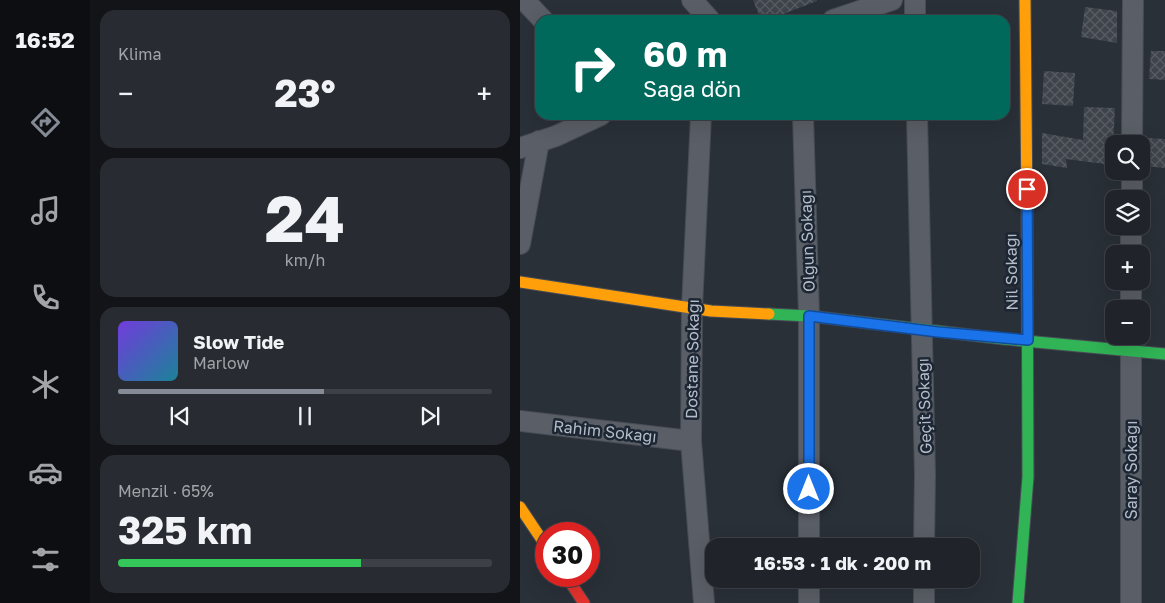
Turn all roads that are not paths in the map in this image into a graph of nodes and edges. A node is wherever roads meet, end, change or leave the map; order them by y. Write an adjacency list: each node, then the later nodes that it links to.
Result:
1 (524, 0): 7 (street)
2 (692, 0): 8 (street)
3 (892, 0): 9 (street)
4 (915, 0): 10 (street)
5 (1025, 0): 23 (street, Nil Sokağı)
6 (1133, 0): 15 (street)
7 (538, 15)
8 (706, 15)
9 (848, 15)
10 (916, 15)
11 (590, 120): 16 (street)
12 (701, 120): 20 (street, Dostane Sokağı)
13 (803, 120): 21 (street, Olgun Sokağı)
14 (917, 120): 22 (street, Geçit Sokağı)
15 (1132, 135)
16 (540, 141): 17 (street); 18 (street)
17 (520, 148)
18 (520, 244)
19 (520, 282): 20 (street)
20 (692, 308): 21 (street); 29 (street, Dostane Sokağı)
21 (809, 316): 22 (street); 32 (street, Olgun Sokağı)
22 (922, 330): 23 (street); 33 (street, Geçit Sokağı)
23 (1028, 340): 24 (street); 41 (street, Nil Sokağı)
24 (1105, 343)
25 (1131, 345): 42 (street, Saray Sokağı)
26 (1134, 345): 27 (street)
27 (1165, 354)
28 (520, 421): 29 (street, Rahim Sokağı)
29 (691, 440): 38 (street, Dostane Sokağı)
30 (520, 506): 31 (street)
31 (535, 529)
32 (809, 538)
33 (924, 538)
34 (573, 587): 37 (street)
35 (809, 588): 39 (street)
36 (924, 588): 40 (street)
37 (584, 603)
38 (704, 603)
39 (809, 603)
40 (924, 603)
41 (1018, 603)
42 (1131, 603)

